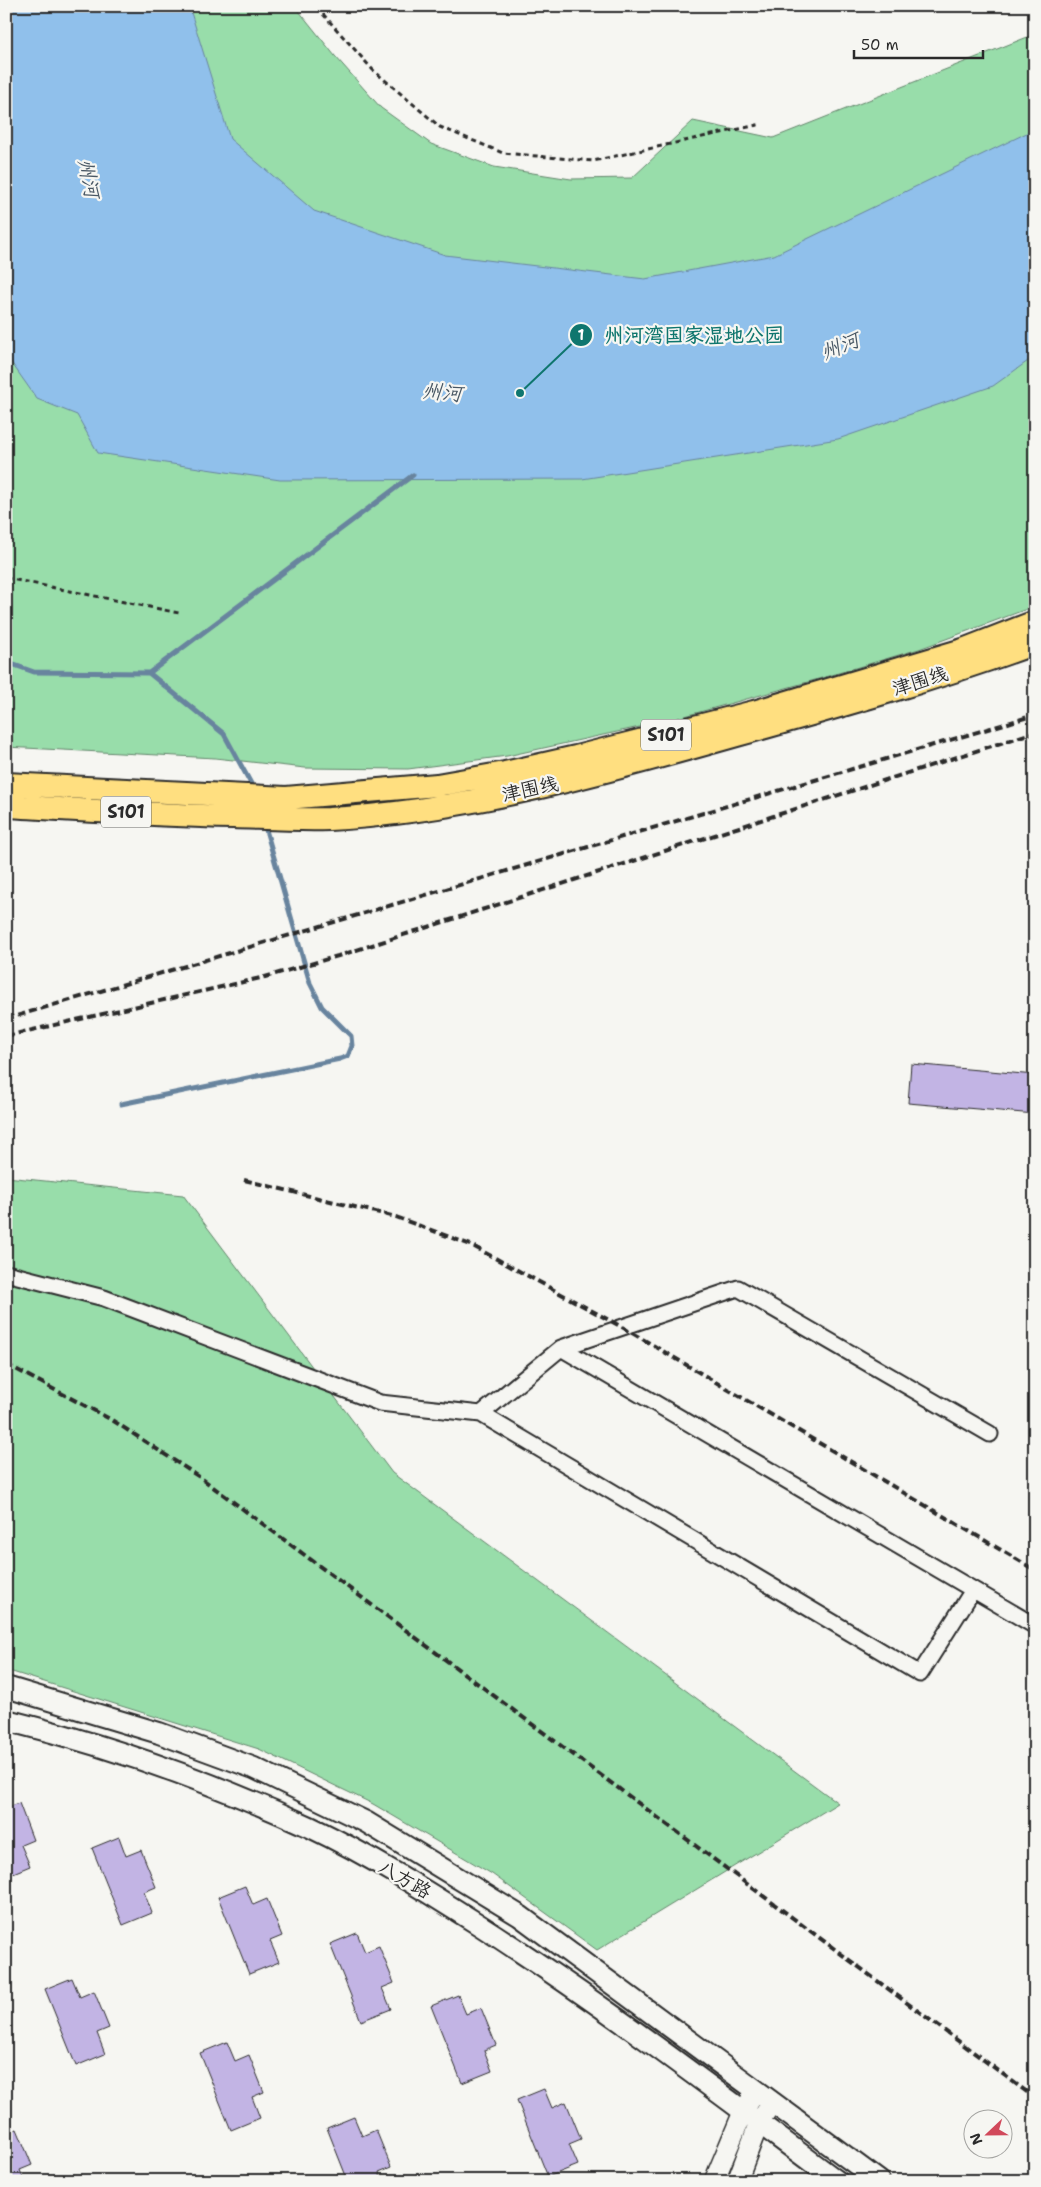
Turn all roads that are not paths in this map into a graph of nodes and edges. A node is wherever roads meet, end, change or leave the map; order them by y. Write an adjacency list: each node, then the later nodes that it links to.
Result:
1 (1035, 622): 5 (main road, 津围线 / S101)
2 (1035, 643): 5 (main road, 津围线 / S101)
3 (6, 784): 5 (main road, 津围线 / S101)
4 (6, 806): 5 (main road, 津围线 / S101)
5 (289, 808)
6 (6, 1274): 8 (street)
7 (561, 1348): 8 (street); 9 (street); 10 (street)
8 (481, 1414): 10 (street)
9 (990, 1434)
10 (973, 1590): 11 (street)
11 (1035, 1626)
12 (6, 1687): 14 (main road, 八方路)
13 (6, 1720): 15 (main road, 八方路)
14 (764, 2097): 15 (street); 16 (street); 20 (main road, 八方路)
15 (743, 2112): 16 (main road, 八方路); 17 (street)
16 (759, 2123): 18 (street); 19 (main road, 八方路)
17 (714, 2181)
18 (737, 2181)
19 (838, 2181)
20 (879, 2181)

